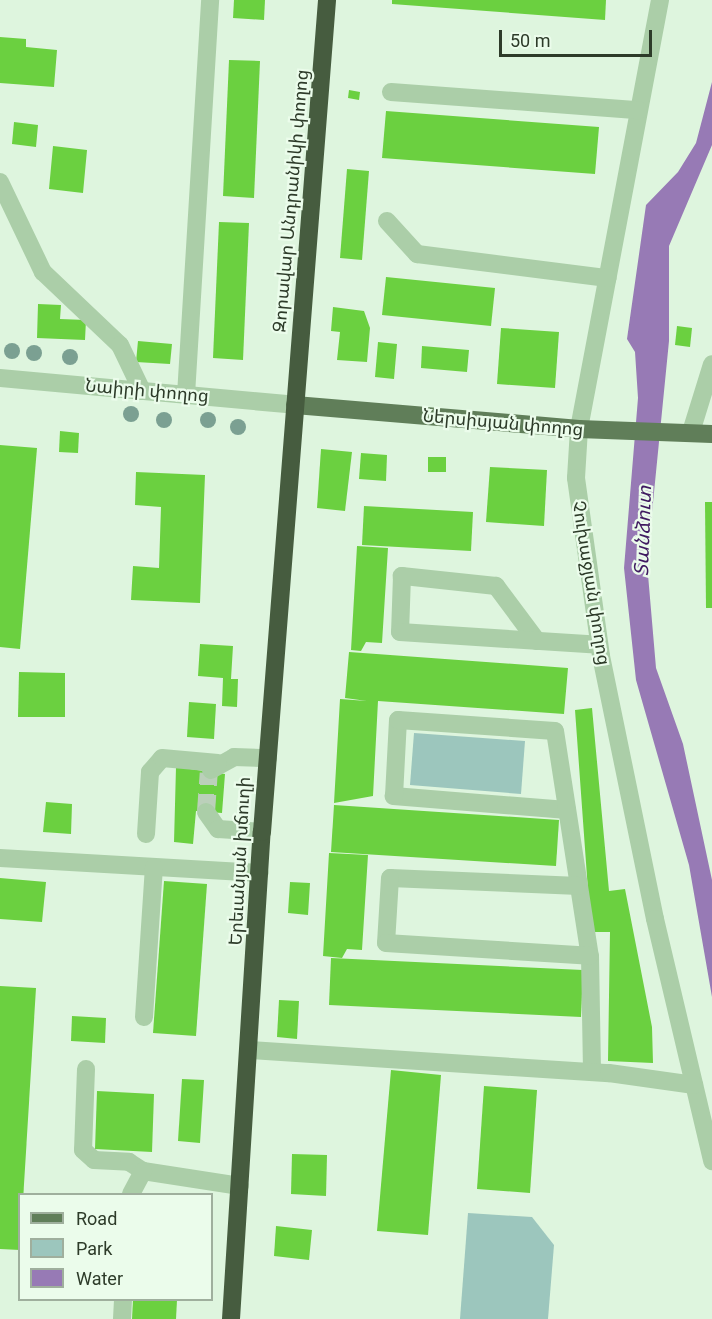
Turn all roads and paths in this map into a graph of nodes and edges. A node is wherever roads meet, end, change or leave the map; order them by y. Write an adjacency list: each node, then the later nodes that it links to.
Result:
1 (210, 0): 12 (street)
2 (327, 0): 13 (highway, Զորավար Անդրանիկի փողոց)
3 (660, 0): 5 (street, Չուխաջյան փողոց)
4 (391, 92): 5 (street)
5 (638, 110): 8 (street, Չուխաջյան փողոց)
6 (0, 182): 11 (street)
7 (387, 221): 8 (street)
8 (607, 278): 14 (street, Չուխաջյան փողոց)
9 (712, 364): 15 (street)
10 (0, 379): 11 (street, Նաիրի փողոց)
11 (142, 391): 12 (street, Նաիրի փողոց)
12 (186, 395): 13 (street, Նաիրի փողոց)
13 (295, 405): 14 (main road, Ներսիսյան փողոց); 19 (highway, Երեւանյան խճուղի)
14 (579, 429): 15 (main road, Ներսիսյան փողոց); 18 (street, Չուխաջյան փողոց)
15 (691, 432): 16 (main road, Ներսիսյան փողոց)
16 (712, 434)
17 (537, 641): 17 (street); 18 (street)
18 (599, 645): 33 (street, Չուխաջյան փողոց)
19 (268, 758): 22 (highway, Երեւանյան խճուղի); 23 (street)
20 (567, 810): 20 (street); 27 (street)
21 (206, 812): 22 (street)
22 (262, 832): 26 (highway, Երեւանյան խճուղի)
23 (146, 834)
24 (0, 858): 25 (street)
25 (154, 867): 26 (street); 29 (street)
26 (260, 873): 30 (highway, Երեւանյան խճուղի)
27 (579, 886): 28 (street); 28 (street)
28 (590, 956): 32 (street)
29 (144, 1017)
30 (249, 1050): 32 (street); 36 (highway, Երեւանյան խճուղի)
31 (86, 1069): 35 (street)
32 (592, 1072): 33 (street)
33 (694, 1085): 34 (street, Չուխաջյան փողոց)
34 (712, 1161)
35 (142, 1171): 36 (street); 37 (street)
36 (240, 1185): 40 (highway, Երեւանյան խճուղի)
37 (131, 1193)
38 (123, 1301): 39 (street)
39 (122, 1319)
40 (231, 1319)

